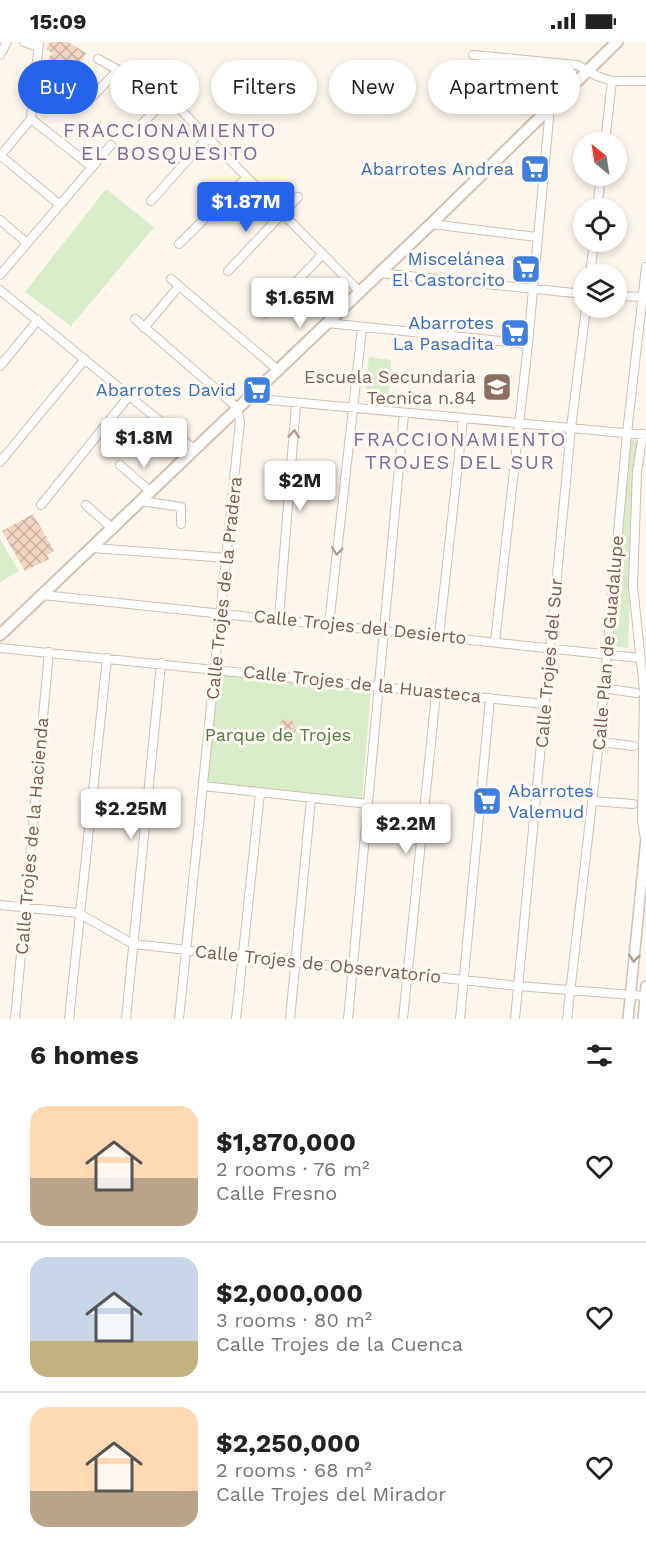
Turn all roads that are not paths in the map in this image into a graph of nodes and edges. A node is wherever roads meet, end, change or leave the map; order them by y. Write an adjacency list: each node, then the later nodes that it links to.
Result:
1 (7, 42): 5 (street)
2 (24, 42): 4 (street)
3 (617, 42): 9 (main road)
4 (39, 45): 19 (street)
5 (0, 55)
6 (473, 55): 9 (street)
7 (98, 59): 8 (street)
8 (110, 66)
9 (585, 71): 10 (main road); 12 (street)
10 (580, 76)
11 (110, 78): 14 (street)
12 (612, 81): 13 (street); 21 (street)
13 (646, 81)
14 (98, 90)
15 (152, 114): 20 (street)
16 (185, 114): 22 (street)
17 (542, 114): 32 (main road)
18 (549, 114): 33 (street)
19 (31, 119): 24 (street); 25 (street)
20 (135, 131)
21 (606, 132)
22 (208, 137): 26 (street); 28 (street)
23 (111, 145): 25 (street)
24 (0, 155): 29 (street)
25 (92, 167): 29 (street)
26 (247, 177): 30 (street); 35 (street)
27 (298, 197): 30 (street)
28 (151, 201)
29 (60, 205): 34 (street)
30 (282, 212): 36 (street); 38 (street)
31 (0, 220): 34 (street)
32 (431, 224): 33 (street); 39 (main road)
33 (537, 237): 43 (street)
34 (27, 243): 40 (street)
35 (179, 244)
36 (323, 254): 45 (street); 49 (street)
37 (646, 267): 48 (street, Calle Plan de Guadalupe)
38 (228, 271)
39 (379, 273): 43 (street); 45 (main road)
40 (0, 275)
41 (171, 279): 42 (street)
42 (179, 286): 54 (street); 59 (street)
43 (532, 288): 46 (street); 56 (street)
44 (0, 290): 52 (street)
45 (360, 292): 53 (main road)
46 (573, 293)
47 (627, 296): 48 (street)
48 (645, 297): 69 (street, Calle Plan de Guadalupe)
49 (266, 313)
50 (585, 318): 68 (street, Calle Trojes del Sur)
51 (135, 319): 54 (street)
52 (38, 320): 57 (street); 58 (street)
53 (327, 323): 55 (street); 59 (main road)
54 (144, 328): 63 (street)
55 (362, 328): 56 (street); 64 (street)
56 (528, 344): 67 (street)
57 (85, 359): 60 (street); 72 (street)
58 (0, 366)
59 (278, 370): 61 (main road)
60 (129, 396): 71 (street); 77 (street)
61 (248, 398): 62 (street); 63 (main road)
62 (296, 404): 64 (street); 84 (street, one-way to 62)
63 (237, 408): 71 (main road); 81 (street, Calle Trojes de la Pradera)
64 (353, 409): 65 (street); 85 (street, one-way to 85)
65 (404, 414): 66 (street); 86 (street)
66 (463, 419): 67 (street); 88 (street)
67 (517, 424): 68 (street); 89 (street)
68 (571, 428): 69 (street); 91 (street, Calle Trojes del Sur)
69 (627, 433): 70 (street); 93 (street, Calle Plan de Guadalupe)
70 (644, 434): 95 (street)
71 (194, 449): 74 (main road)
72 (0, 462)
73 (120, 465): 74 (street)
74 (151, 492): 75 (main road)
75 (141, 501): 78 (street); 79 (main road)
76 (86, 505): 79 (street)
77 (41, 506)
78 (181, 524)
79 (113, 529): 80 (main road)
80 (93, 548): 81 (street); 82 (main road)
81 (227, 558): 83 (street, Calle Trojes de la Pradera)
82 (43, 595): 83 (street, Calle Trojes del Desierto); 87 (main road)
83 (221, 613): 84 (street, Calle Trojes del Desierto); 97 (street, Calle Trojes de la Pradera)
84 (279, 618): 85 (street, Calle Trojes del Desierto)
85 (329, 624): 86 (street, Calle Trojes del Desierto)
86 (384, 630): 88 (street, Calle Trojes del Desierto); 98 (street)
87 (0, 635)
88 (438, 636): 89 (street, Calle Trojes del Desierto)
89 (495, 642): 91 (street, Calle Trojes del Desierto)
90 (0, 648): 92 (street, Calle Trojes de la Huasteca)
91 (550, 648): 93 (street, Calle Trojes del Desierto); 103 (street, Calle Trojes del Sur)
92 (49, 652): 94 (street, Calle Trojes de la Huasteca); 114 (street, Calle Trojes de la Hacienda)
93 (607, 653): 95 (street, Calle Trojes del Desierto); 99 (street, Calle Plan de Guadalupe)
94 (107, 658): 96 (street, Calle Trojes de la Huasteca); 115 (street)
95 (640, 658): 112 (street)
96 (161, 663): 97 (street, Calle Trojes de la Huasteca); 116 (street)
97 (216, 668): 98 (street, Calle Trojes de la Huasteca); 106 (street, Calle Trojes de la Pradera)
98 (378, 687): 100 (street, Calle Trojes de la Huasteca); 110 (street)
99 (604, 688): 101 (street); 104 (street, Calle Plan de Guadalupe)
100 (436, 693): 102 (street, Calle Trojes de la Huasteca); 121 (street)
101 (636, 693)
102 (490, 698): 103 (street, Calle Trojes de la Huasteca); 122 (street)
103 (545, 704): 123 (street, Calle Trojes del Sur)
104 (599, 742): 105 (street); 109 (street, Calle Plan de Guadalupe)
105 (634, 746)
106 (204, 786): 107 (street); 117 (street, Calle Trojes de la Pradera)
107 (260, 793): 108 (street); 118 (street)
108 (311, 798): 110 (street); 119 (street)
109 (592, 801): 111 (street); 124 (street, Calle Plan de Guadalupe)
110 (368, 804): 120 (street)
111 (633, 804)
112 (646, 838): 126 (street, one-way to 126)
113 (0, 905): 114 (street, Calle Trojes de Observatorio)
114 (27, 907): 115 (street, Calle Trojes de Observatorio); 127 (street, Calle Trojes de la Hacienda)
115 (78, 913): 116 (street, Calle Trojes de Observatorio); 128 (street)
116 (134, 944): 117 (street, Calle Trojes de Observatorio); 129 (street)
117 (186, 951): 118 (street, Calle Trojes de Observatorio); 130 (street, Calle Trojes de la Pradera)
118 (243, 956): 119 (street, Calle Trojes de Observatorio); 131 (street)
119 (296, 962): 120 (street, Calle Trojes de Observatorio); 132 (street)
120 (353, 968): 121 (street, Calle Trojes de Observatorio); 133 (street)
121 (407, 974): 122 (street, Calle Trojes de Observatorio); 134 (street)
122 (463, 979): 123 (street, Calle Trojes de Observatorio); 135 (street)
123 (518, 986): 124 (street, Calle Trojes de Observatorio); 136 (street, Calle Trojes del Sur)
124 (569, 990): 126 (street, Calle Trojes de Observatorio); 137 (street, Calle Plan de Guadalupe)
125 (646, 991): 126 (street, Calle Trojes de Observatorio); 139 (street)
126 (631, 994): 138 (street)
127 (15, 1019)
128 (69, 1019)
129 (126, 1019)
130 (179, 1019)
131 (237, 1019)
132 (290, 1019)
133 (348, 1019)
134 (403, 1019)
135 (460, 1019)
136 (515, 1019)
137 (567, 1019)
138 (628, 1019)
139 (643, 1019)

